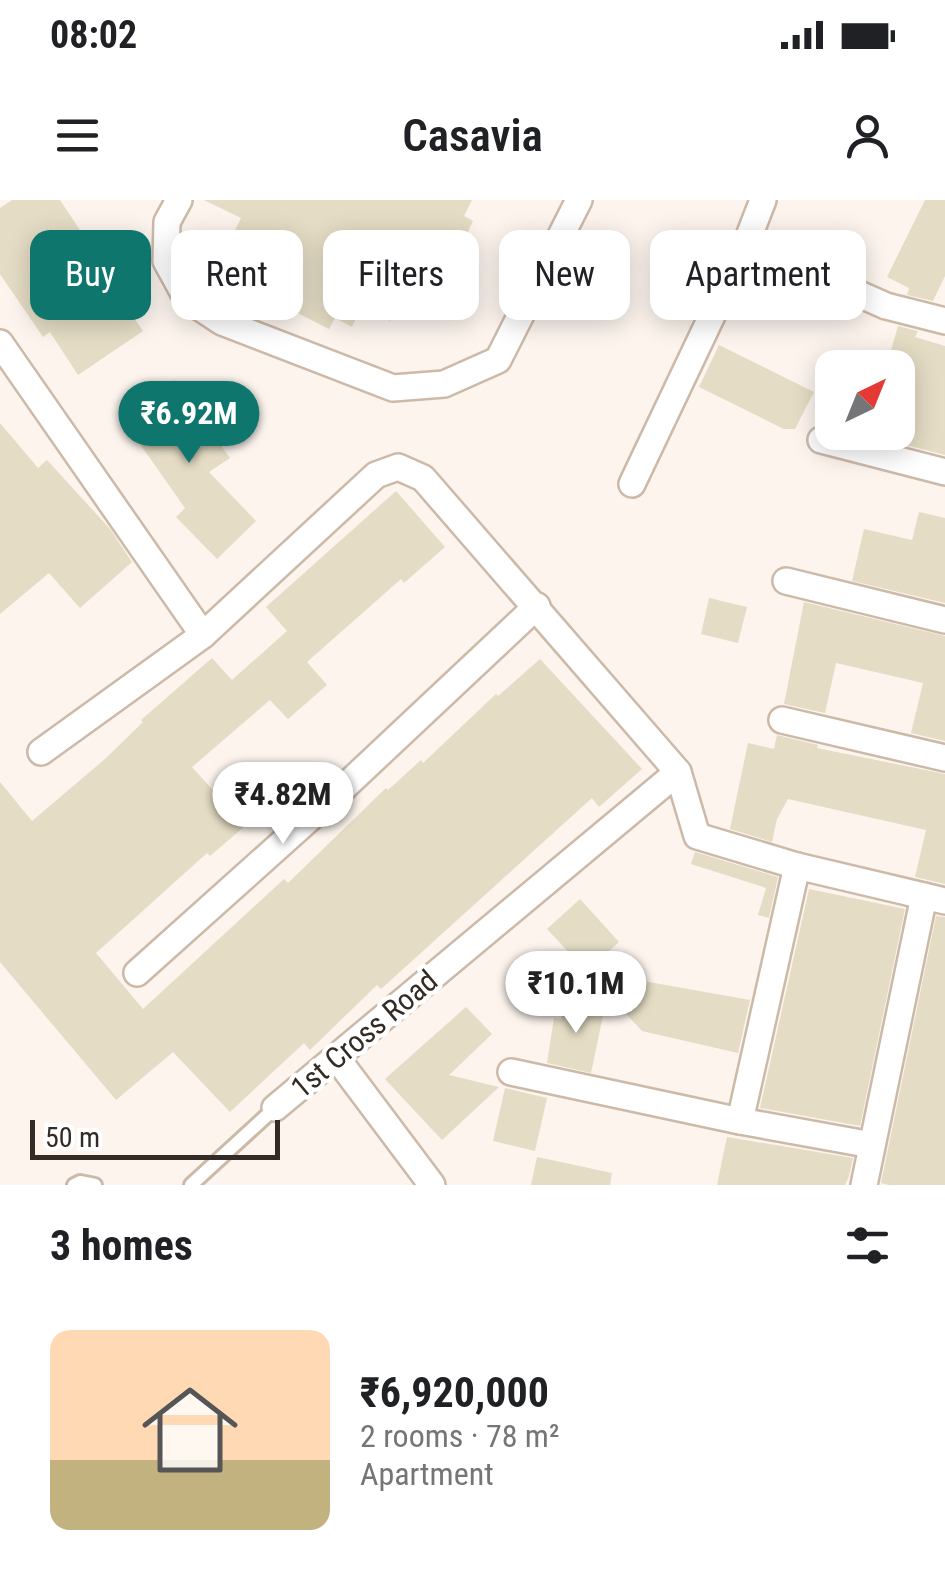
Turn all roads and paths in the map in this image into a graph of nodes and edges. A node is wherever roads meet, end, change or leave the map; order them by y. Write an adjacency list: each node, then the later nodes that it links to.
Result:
1 (178, 200): 2 (street)
2 (578, 200)
3 (763, 200): 4 (street)
4 (751, 230)
5 (866, 297): 7 (street)
6 (710, 320): 11 (street)
7 (945, 322)
8 (0, 343): 15 (street)
9 (860, 450): 10 (street)
10 (945, 472)
11 (632, 484)
12 (786, 581): 14 (street)
13 (537, 606): 15 (street); 19 (street); 22 (street)
14 (945, 620)
15 (202, 634): 17 (street)
16 (782, 720): 18 (street)
17 (41, 752)
18 (945, 758)
19 (678, 772): 20 (street); 23 (street, 1st Cross Road)
20 (797, 866): 21 (street); 26 (street)
21 (934, 898): 27 (street)
22 (138, 973)
23 (336, 1057): 25 (street, 1st Cross Road); 31 (street)
24 (510, 1072): 26 (street)
25 (275, 1108): 30 (lane, 1st Cross Road)
26 (740, 1121): 27 (street)
27 (872, 1146): 32 (street)
28 (74, 1185): 29 (lane)
29 (95, 1185)
30 (191, 1185)
31 (432, 1185)
32 (864, 1185)

